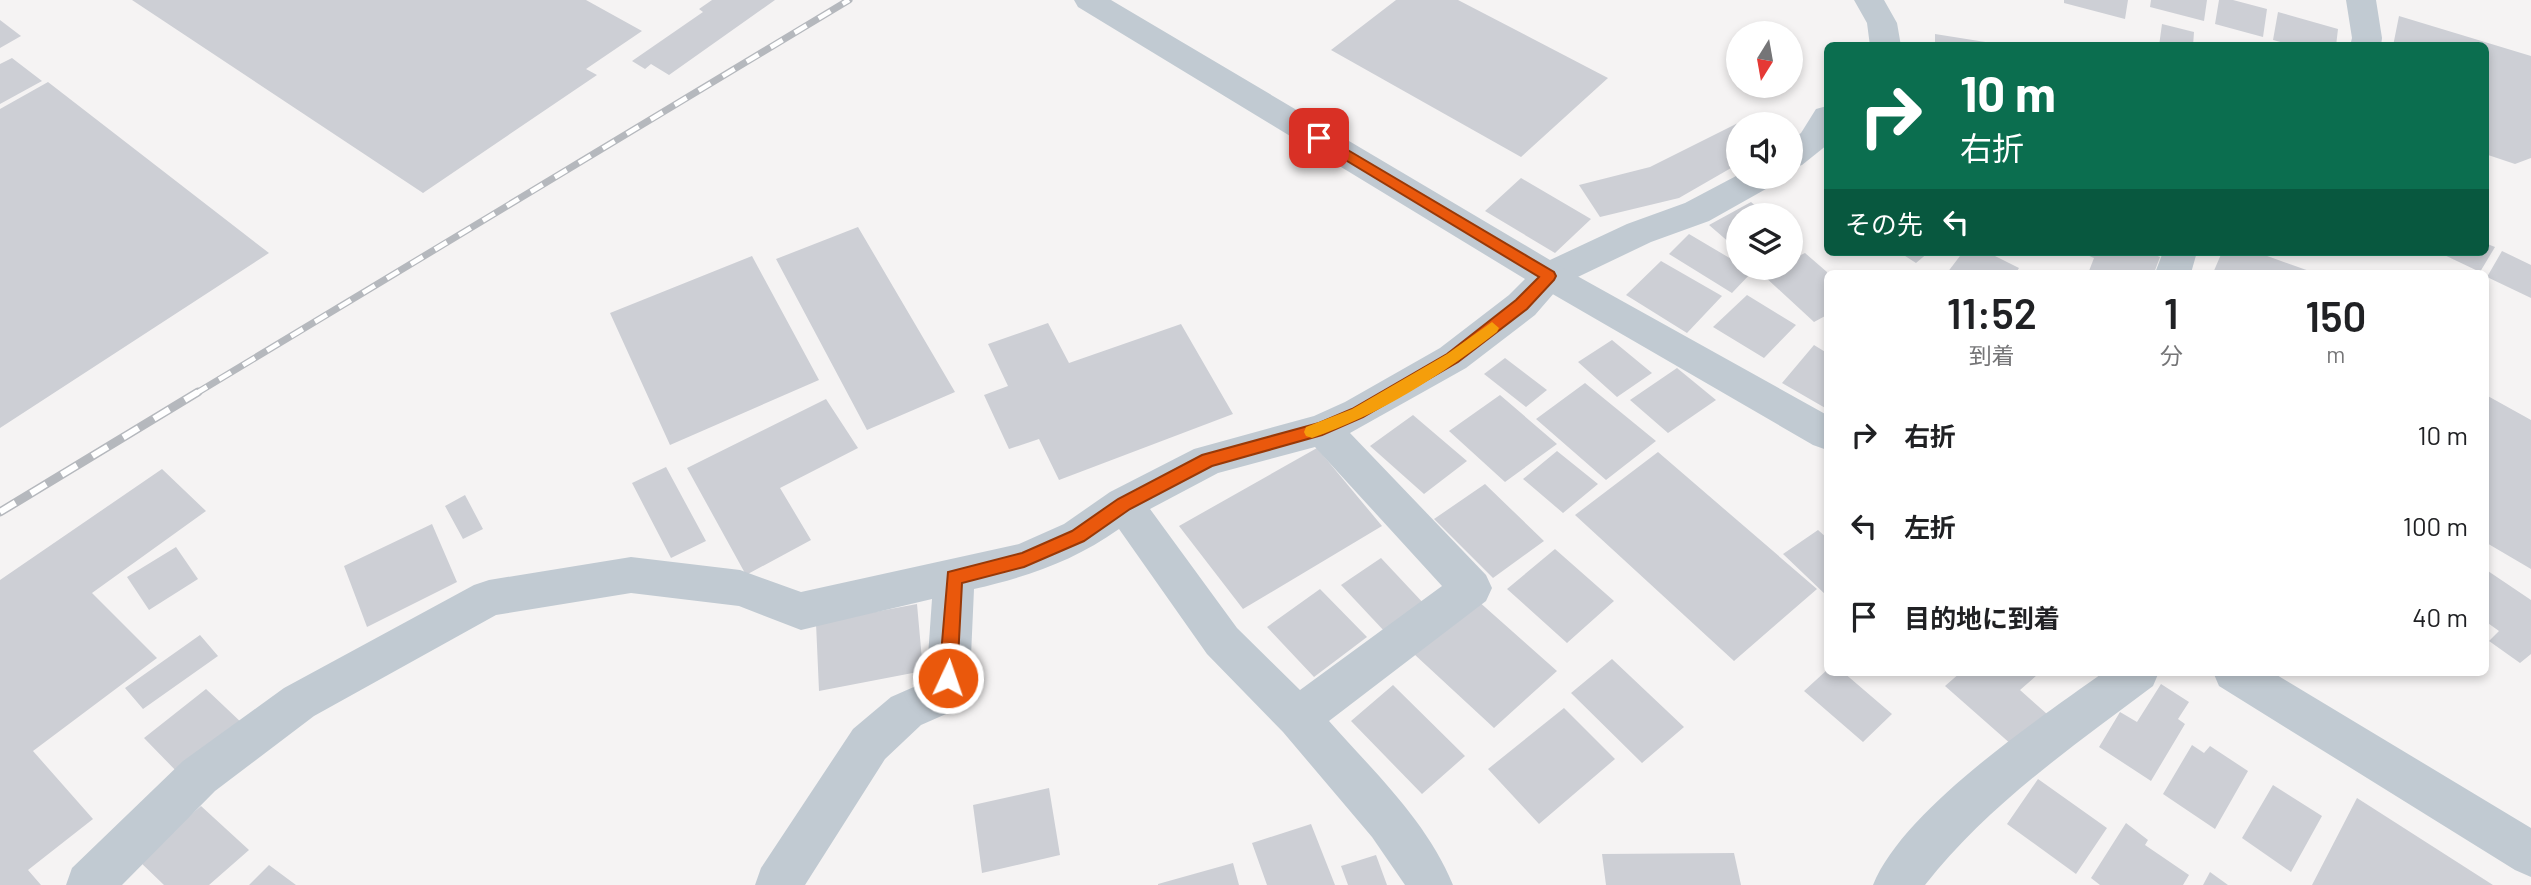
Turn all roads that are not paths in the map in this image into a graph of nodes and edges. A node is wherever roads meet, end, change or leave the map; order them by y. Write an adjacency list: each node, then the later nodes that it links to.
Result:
1 (1090, 0): 9 (street)
2 (1869, 0): 4 (street)
3 (2361, 0): 5 (street)
4 (1885, 42)
5 (2366, 42)
6 (1824, 122): 7 (street)
7 (1803, 148)
8 (1739, 189): 9 (street)
9 (1549, 276): 10 (street); 11 (street)
10 (1322, 429): 12 (street); 16 (street)
11 (1824, 432)
12 (1124, 504): 13 (street); 16 (street)
13 (954, 577): 18 (street); 19 (street)
14 (2133, 676): 21 (street)
15 (2241, 676): 17 (street)
16 (1298, 718): 20 (street)
17 (2531, 854)
18 (95, 883)
19 (778, 885)
20 (1430, 885)
21 (1896, 885)

